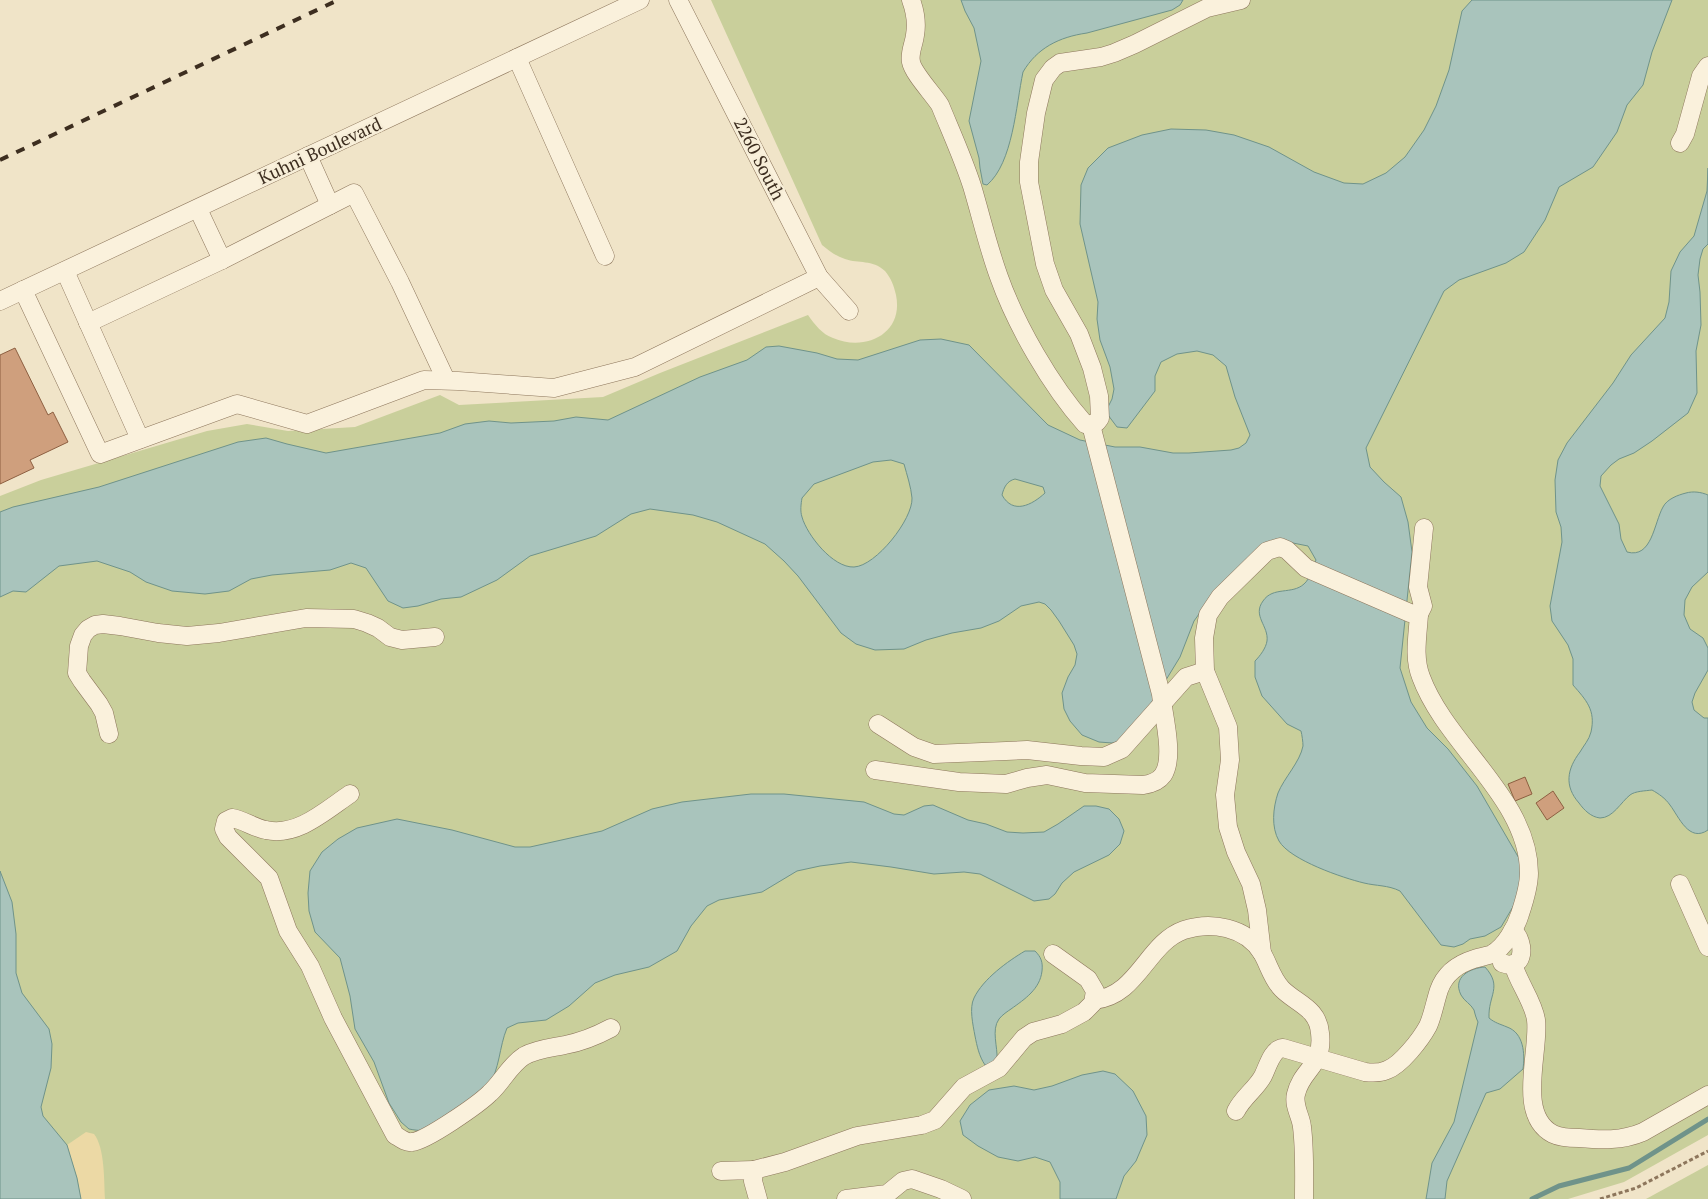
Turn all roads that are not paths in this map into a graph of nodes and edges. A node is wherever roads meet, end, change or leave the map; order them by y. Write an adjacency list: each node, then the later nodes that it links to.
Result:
1 (640, 0): 5 (street, Kuhni Boulevard)
2 (678, 0): 14 (street, 2260 South)
3 (911, 0): 20 (street)
4 (1241, 0): 20 (street)
5 (517, 58): 8 (street, Kuhni Boulevard); 11 (street)
6 (1708, 66): 7 (street)
7 (1680, 143)
8 (308, 156): 9 (street); 10 (street, Kuhni Boulevard)
9 (330, 205): 12 (street); 19 (street)
10 (198, 208): 12 (street); 13 (street, Kuhni Boulevard)
11 (605, 256)
12 (222, 260): 18 (street)
13 (64, 271): 15 (street, Kuhni Boulevard); 18 (street)
14 (819, 276): 17 (street, 2260 South); 19 (street)
15 (23, 290): 16 (street, Kuhni Boulevard); 21 (street)
16 (0, 301)
17 (848, 311)
18 (88, 323): 21 (street)
19 (446, 380): 21 (street)
20 (1093, 431): 26 (street)
21 (140, 439)
22 (1424, 528): 23 (street)
23 (1415, 613): 25 (street); 32 (street)
24 (435, 637): 28 (street)
25 (1205, 671): 26 (street); 33 (street)
26 (1161, 698): 27 (street); 29 (street)
27 (878, 724)
28 (110, 734)
29 (875, 770)
30 (350, 794): 39 (street)
31 (1680, 884): 34 (street)
32 (1513, 930): 35 (street); 37 (street)
33 (1253, 933): 38 (street); 40 (street)
34 (1708, 947)
35 (1493, 953): 37 (street); 40 (street)
36 (1053, 954): 38 (street)
37 (1513, 964): 41 (street)
38 (1094, 1000): 44 (street)
39 (612, 1028)
40 (1318, 1058): 42 (street); 48 (street)
41 (1708, 1095)
42 (1236, 1111)
43 (721, 1170): 44 (street)
44 (754, 1170): 45 (street)
45 (758, 1199)
46 (846, 1199): 47 (street)
47 (962, 1199)
48 (1304, 1199)

